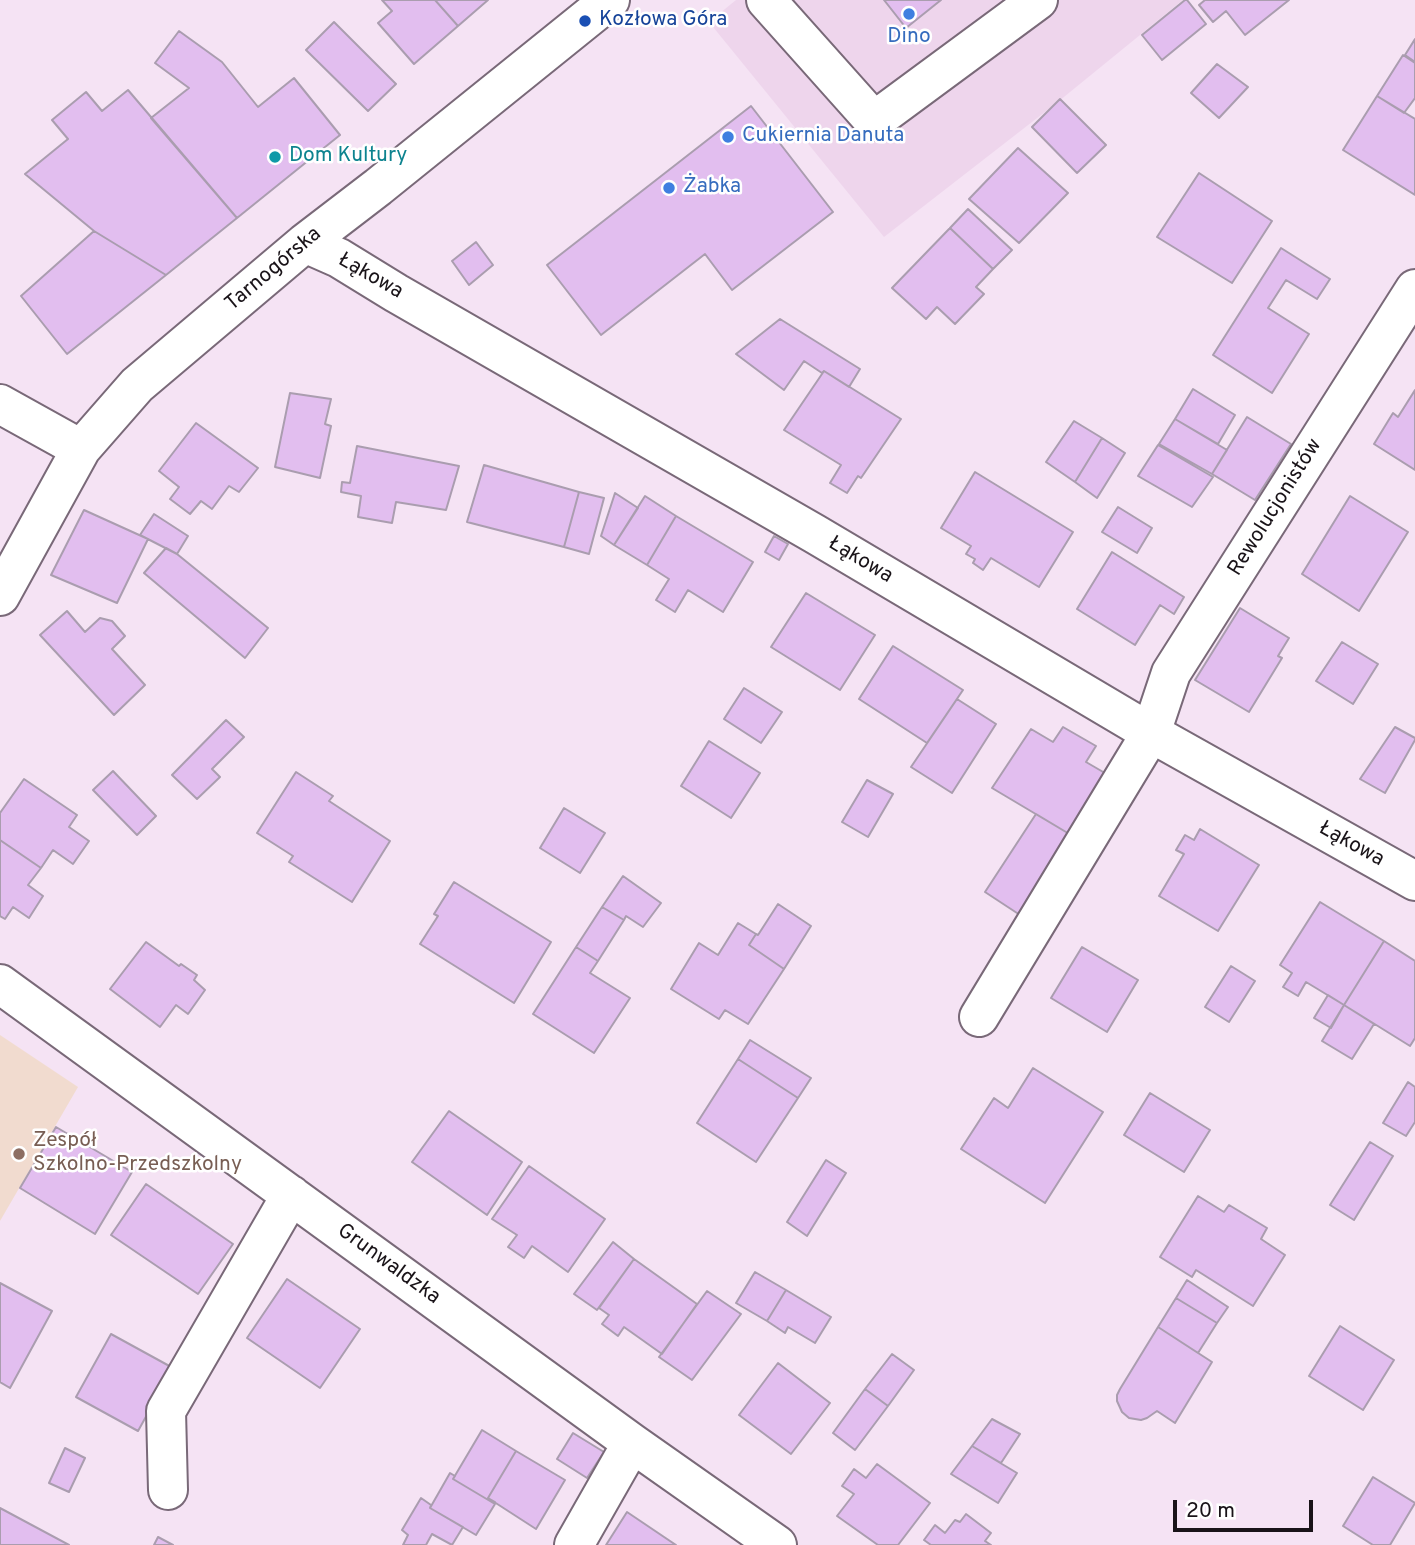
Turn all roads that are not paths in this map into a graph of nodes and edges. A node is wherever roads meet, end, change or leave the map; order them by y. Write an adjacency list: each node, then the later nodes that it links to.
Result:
1 (610, 0): 4 (street, Tarnogórska)
2 (765, 0): 3 (street)
3 (1038, 0)
4 (304, 243): 7 (street, Tarnogórska); 9 (street, Łąkowa)
5 (1415, 289): 9 (street, Rewolucjonistów)
6 (0, 404): 7 (street)
7 (81, 449): 8 (street, Tarnogórska)
8 (0, 596)
9 (1151, 733): 10 (street, Łąkowa); 12 (street, Rewolucjonistów)
10 (1415, 881)
11 (0, 984): 13 (street, Grunwaldzka)
12 (979, 1017)
13 (291, 1195): 14 (street, Grunwaldzka); 15 (street)
14 (632, 1443): 16 (street); 17 (street, Grunwaldzka)
15 (168, 1490)
16 (574, 1545)
17 (777, 1545)

